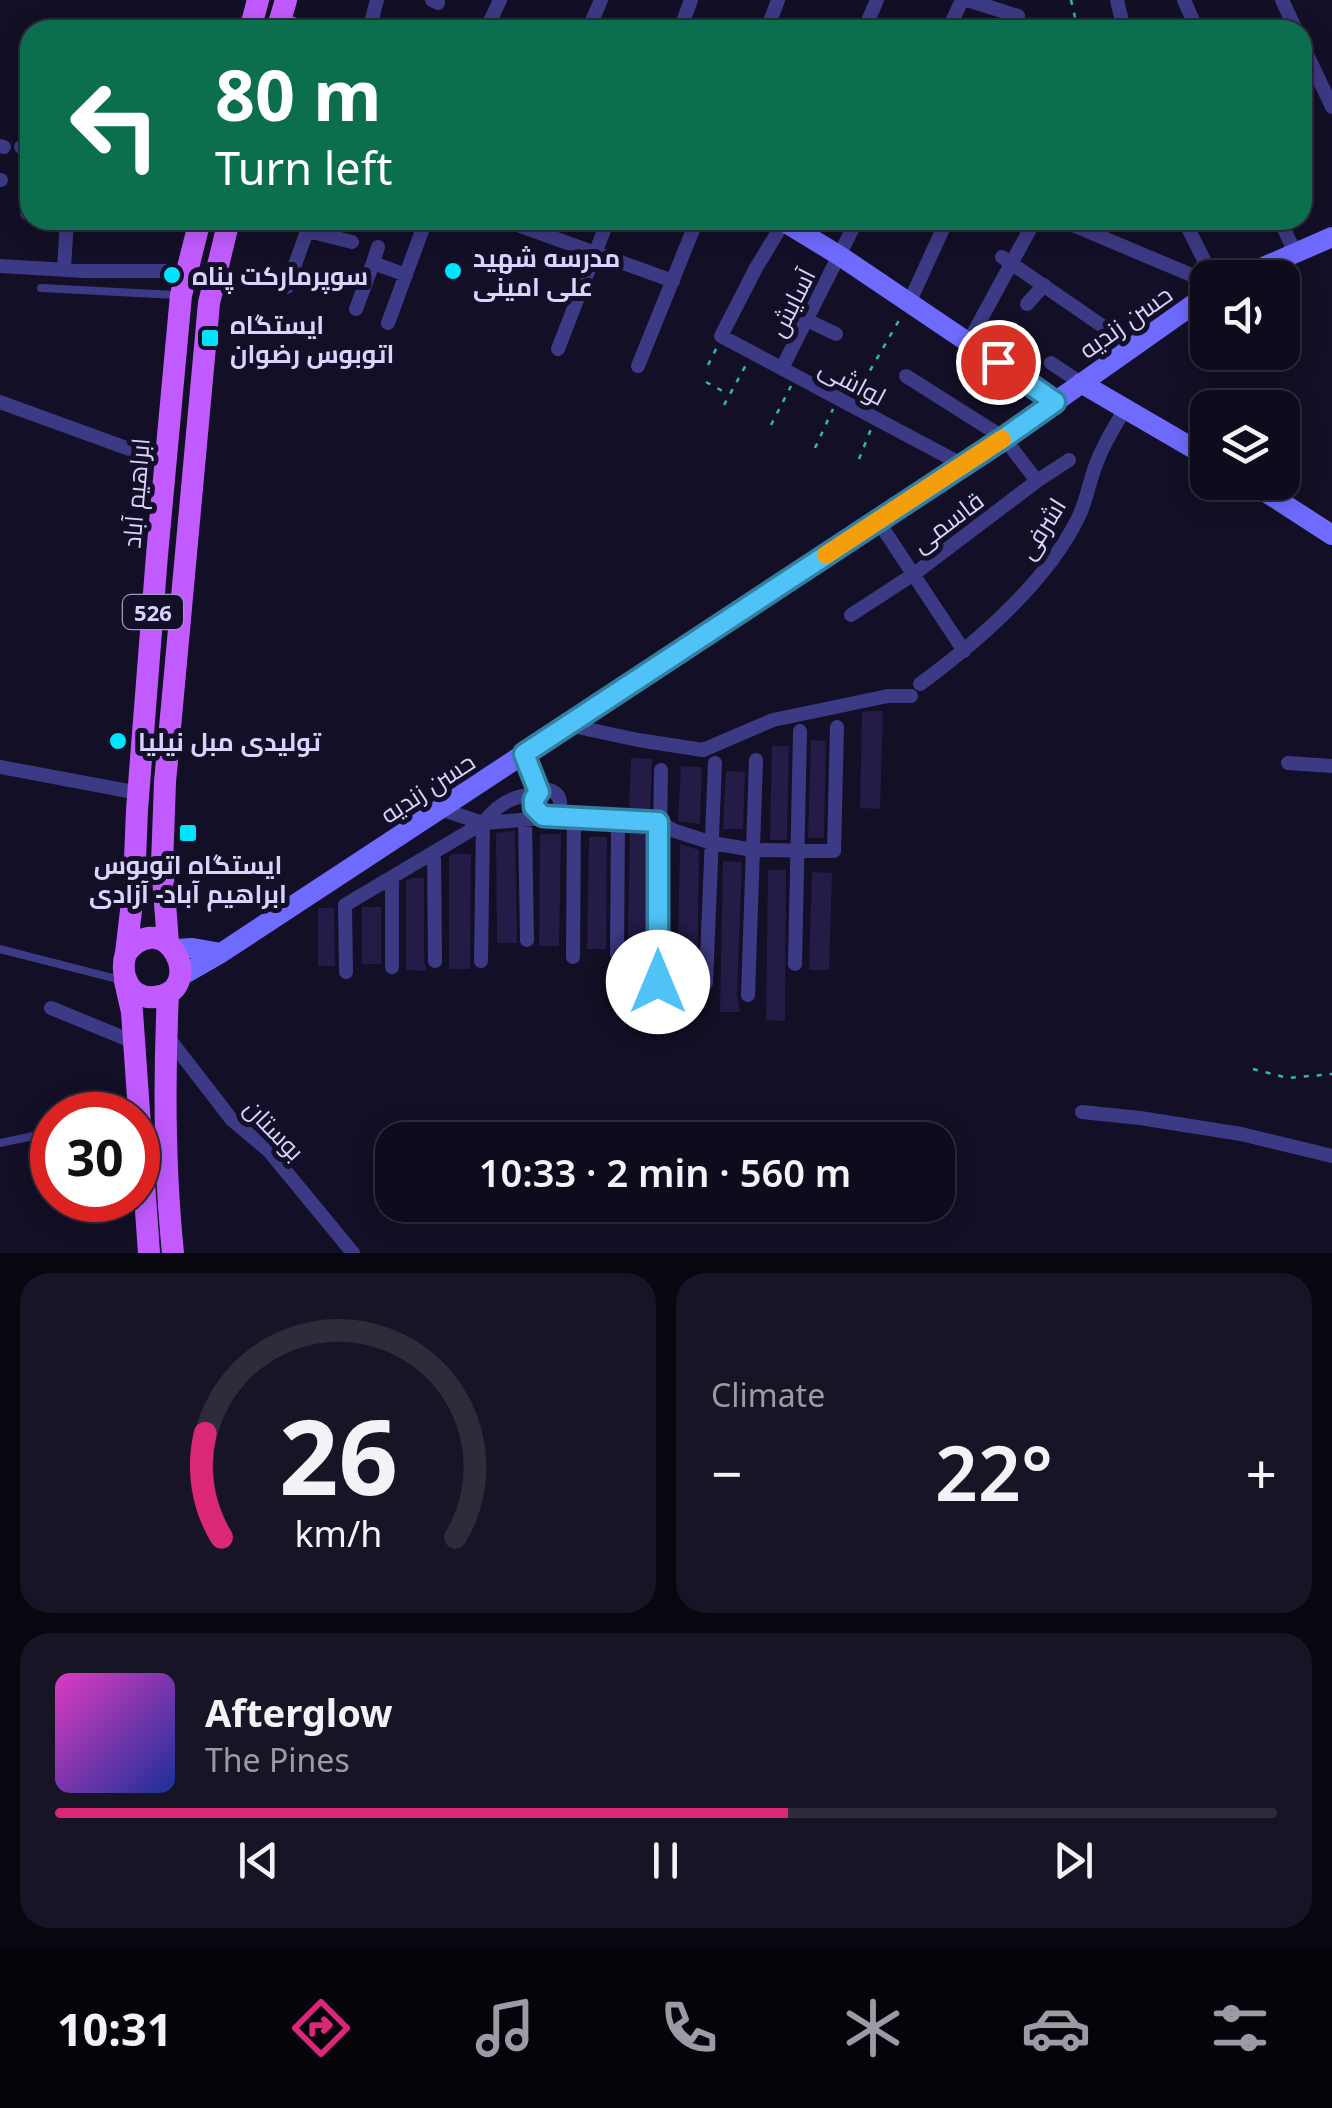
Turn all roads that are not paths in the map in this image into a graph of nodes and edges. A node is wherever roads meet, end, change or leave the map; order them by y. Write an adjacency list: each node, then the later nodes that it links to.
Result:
1 (964, 0): 2 (street)
2 (1018, 16)
3 (1312, 65): 4 (street)
4 (1332, 107)
5 (66, 230): 33 (street)
6 (197, 230): 34 (main road, ابراهیم آباد / 526)
7 (227, 230): 97 (main road, 526)
8 (308, 230): 39 (street)
9 (322, 230): 23 (street)
10 (422, 230): 36 (street)
11 (532, 230): 25 (street)
12 (604, 230): 25 (street)
13 (694, 230): 37 (street)
14 (778, 230): 54 (street, لواشی)
15 (800, 230): 27 (street)
16 (852, 230): 27 (street, آسایش)
17 (942, 230): 42 (street)
18 (1028, 230): 28 (street)
19 (1086, 230): 35 (street)
20 (1188, 230): 29 (street)
21 (1284, 230): 26 (street)
22 (1332, 236): 26 (street)
23 (352, 242)
24 (378, 246): 31 (street)
25 (595, 253): 37 (street); 51 (street)
26 (1294, 253): 30 (street)
27 (840, 256): 42 (street); 46 (street, آسایش)
28 (1007, 260): 38 (street); 49 (street)
29 (1201, 260)
30 (1278, 260)
31 (373, 264): 36 (street); 45 (street)
32 (0, 266): 33 (street)
33 (64, 270): 34 (street)
34 (187, 271): 41 (main road, ابراهیم آباد / 526)
35 (1190, 272)
36 (406, 275): 47 (street)
37 (672, 281): 53 (street)
38 (1044, 285): 43 (street); 50 (street)
39 (287, 287)
40 (41, 288): 41 (lane)
41 (181, 295): 63 (main road, ابراهیم آباد / 526)
42 (909, 303): 49 (street)
43 (1027, 304)
44 (1190, 306): 50 (street, حسن زندیه)
45 (356, 309)
46 (807, 320): 48 (street); 54 (street, آسایش)
47 (388, 323)
48 (836, 334)
49 (969, 342): 58 (street)
50 (1132, 346): 56 (street, حسن زندیه)
51 (558, 349)
52 (1052, 363): 56 (street)
53 (638, 366)
54 (789, 372): 64 (street, لواشی)
55 (906, 376): 60 (street)
56 (1081, 383): 58 (street, حسن زندیه); 59 (street)
57 (0, 402): 63 (street)
58 (1055, 402): 60 (street, حسن زندیه)
59 (1125, 409): 61 (street); 71 (street, اشرفی)
60 (1004, 438): 64 (street, حسن زندیه); 65 (street)
61 (1190, 447)
62 (1069, 460): 65 (street, قاسمی)
63 (165, 462): 82 (main road, ابراهیم آباد / 526)
64 (963, 465): 67 (street, حسن زندیه)
65 (1036, 481): 69 (street, قاسمی)
66 (1280, 500): 68 (street)
67 (878, 521): 69 (street); 72 (street, حسن زندیه)
68 (1330, 530)
69 (914, 574): 70 (street, قاسمی); 71 (street)
70 (851, 615)
71 (964, 652): 72 (street, اشرفی)
72 (568, 725): 75 (street, حسن زندیه)
73 (838, 727): 94 (street)
74 (800, 731): 94 (street)
75 (524, 754): 83 (street); 84 (street, حسن زندیه)
76 (756, 760): 92 (street)
77 (715, 763): 91 (street)
78 (1288, 763): 80 (street)
79 (0, 766): 82 (street)
80 (1332, 766)
81 (661, 770): 89 (street)
82 (139, 794): 99 (main road, ابراهیم آباد / 526)
83 (538, 794): 85 (street); 85 (street); 90 (street)
84 (440, 809): 90 (street); 100 (street, حسن زندیه)
85 (548, 816): 86 (street); 87 (street)
86 (574, 816): 88 (street); 102 (street)
87 (525, 820): 90 (street); 96 (street)
88 (618, 820): 89 (street); 101 (street)
89 (658, 822): 91 (street); 109 (street)
90 (483, 823): 93 (street); 104 (street)
91 (712, 843): 92 (street); 110 (street)
92 (753, 850): 94 (street); 112 (street)
93 (434, 852): 95 (street); 103 (street)
94 (797, 852): 105 (street)
95 (392, 878): 106 (street); 107 (street)
96 (527, 940)
97 (171, 946): 99 (main road); 100 (street); 111 (main road)
98 (0, 949): 108 (lane)
99 (126, 953): 108 (main road)
100 (221, 953): 111 (street, حسن زندیه)
101 (617, 954)
102 (573, 957)
103 (435, 961)
104 (480, 961)
105 (794, 964)
106 (392, 968)
107 (346, 972)
108 (126, 982): 111 (main road); 115 (main road)
109 (658, 982)
110 (706, 983)
111 (174, 985): 114 (main road)
112 (748, 995)
113 (51, 1008): 115 (street)
114 (166, 1036): 123 (main road); 124 (street, بوستان)
115 (134, 1042): 116 (main road)
116 (137, 1092)
117 (1082, 1112): 120 (street)
118 (30, 1137): 119 (lane)
119 (0, 1144)
120 (1332, 1156)
121 (147, 1222): 122 (main road)
122 (150, 1253)
123 (173, 1253)
124 (353, 1253)

